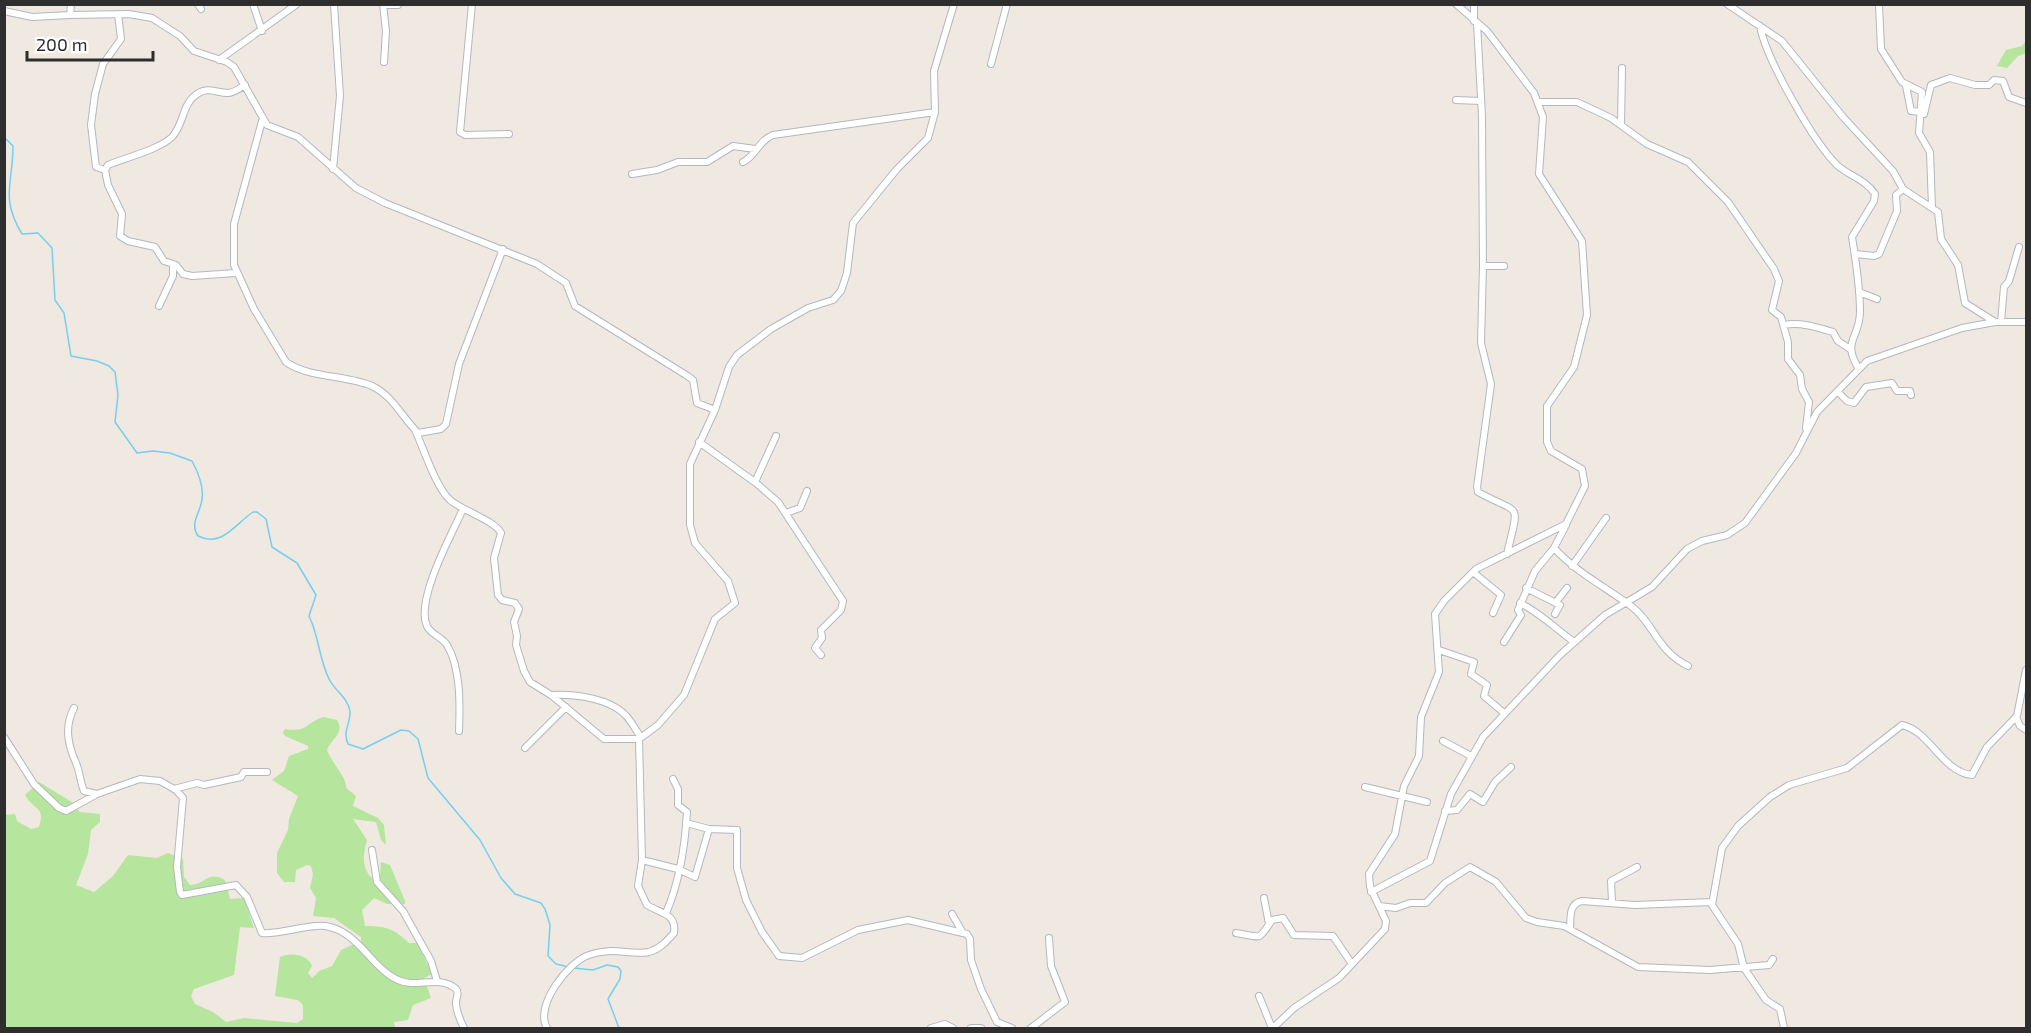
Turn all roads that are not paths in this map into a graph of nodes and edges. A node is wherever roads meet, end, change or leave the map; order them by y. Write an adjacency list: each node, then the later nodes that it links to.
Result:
1 (71, 4): 16 (street)
2 (253, 4): 19 (street)
3 (297, 4): 19 (street)
4 (334, 4): 38 (street)
5 (472, 4): 34 (street)
6 (954, 4): 30 (street)
7 (1006, 4): 22 (street)
8 (1456, 4): 17 (street)
9 (1474, 4): 17 (street)
10 (1727, 4): 18 (street)
11 (1879, 4): 25 (street)
12 (383, 5): 13 (street); 21 (street)
13 (398, 5)
14 (4, 11): 16 (street)
15 (118, 14): 16 (street); 20 (street); 39 (street)
16 (70, 15)
17 (1475, 22): 27 (street); 28 (street)
18 (1760, 26): 41 (street); 45 (street)
19 (261, 32): 20 (street)
20 (219, 60): 24 (street)
21 (384, 62)
22 (991, 64)
23 (1622, 68): 33 (street)
24 (245, 85): 32 (street); 39 (street)
25 (1906, 86): 31 (street); 31 (street)
26 (1456, 100): 27 (street)
27 (1481, 101): 47 (street)
28 (1538, 102): 33 (street); 69 (street)
29 (2026, 103): 35 (street)
30 (935, 112): 36 (street); 60 (street)
31 (1922, 112): 35 (street)
32 (262, 121): 38 (street); 49 (street)
33 (1621, 125): 55 (street)
34 (509, 134)
35 (1920, 135): 42 (street)
36 (755, 149): 37 (street); 40 (street)
37 (743, 162)
38 (333, 169): 44 (street)
39 (105, 170): 46 (street)
40 (632, 174)
41 (1903, 189): 42 (street); 45 (street)
42 (1932, 207): 53 (street)
43 (2019, 248): 53 (street)
44 (503, 249): 60 (street); 61 (street)
45 (1856, 254): 50 (street)
46 (173, 264): 49 (street); 52 (street)
47 (1483, 266): 48 (street); 72 (street)
48 (1504, 266)
49 (236, 273): 61 (street)
50 (1859, 292): 51 (street); 56 (street)
51 (1877, 299)
52 (159, 306)
53 (1998, 322): 54 (street); 57 (street)
54 (2026, 322)
55 (1784, 325): 56 (street); 63 (street)
56 (1850, 349): 57 (street)
57 (1859, 369): 58 (street)
58 (1838, 392): 59 (street); 63 (street)
59 (1911, 395)
60 (715, 410): 64 (street)
61 (416, 432): 67 (street)
62 (776, 436): 65 (street)
63 (1806, 436): 81 (street)
64 (699, 442): 65 (street); 98 (street)
65 (755, 482): 68 (street)
66 (807, 491): 68 (street)
67 (463, 509): 90 (street); 96 (street)
68 (786, 513): 87 (street)
69 (1571, 517): 71 (street); 72 (street)
70 (1606, 518): 73 (street)
71 (1554, 548): 73 (street); 75 (street)
72 (1507, 554): 74 (street)
73 (1572, 566): 81 (street)
74 (1473, 572): 82 (street); 86 (street)
75 (1526, 588): 78 (street); 80 (street)
76 (1567, 588): 79 (street)
77 (1551, 591): 78 (street)
78 (1547, 598): 79 (street)
79 (1556, 602): 83 (street)
80 (1520, 603): 84 (street); 85 (street)
81 (1624, 603): 85 (street); 88 (street)
82 (1493, 613)
83 (1555, 614)
84 (1504, 642)
85 (1574, 642): 93 (street)
86 (1439, 651): 93 (street); 108 (street)
87 (821, 655)
88 (1688, 666)
89 (2026, 670): 94 (street)
90 (551, 694): 91 (street); 98 (street)
91 (566, 706): 98 (street); 100 (street)
92 (74, 708): 107 (street)
93 (1504, 713): 101 (street)
94 (2016, 717): 95 (street); 120 (street)
95 (2026, 730)
96 (459, 731)
97 (4, 737): 107 (street)
98 (640, 738): 114 (street)
99 (1443, 741): 101 (street)
100 (525, 748)
101 (1472, 756): 110 (street)
102 (1511, 767): 110 (street)
103 (267, 772): 106 (street)
104 (673, 778): 111 (street)
105 (1365, 788): 108 (street)
106 (174, 789): 107 (street); 132 (street)
107 (97, 794)
108 (1403, 794): 109 (street); 117 (street)
109 (1426, 802)
110 (1445, 811): 117 (street)
111 (686, 823): 112 (street); 116 (street)
112 (710, 829): 116 (street); 126 (street)
113 (372, 850): 132 (street)
114 (642, 860): 116 (street); 122 (street)
115 (1637, 867): 119 (street)
116 (678, 869): 122 (street)
117 (1371, 892): 121 (street)
118 (1264, 898): 124 (street)
119 (1612, 901): 120 (street); 125 (street)
120 (1712, 902): 131 (street)
121 (1379, 906): 125 (street); 130 (street)
122 (666, 914): 136 (street)
123 (952, 915): 126 (street)
124 (1269, 925): 127 (street); 130 (street)
125 (1570, 929): 131 (street)
126 (963, 933): 134 (street)
127 (1236, 933)
128 (1049, 938): 142 (street)
129 (1773, 959): 131 (street)
130 (1352, 964): 143 (street)
131 (1744, 969): 144 (street)
132 (437, 981): 135 (street)
133 (1259, 996): 143 (street)
134 (996, 1026): 141 (street)
135 (464, 1029)
136 (547, 1029)
137 (931, 1029): 138 (street)
138 (953, 1029)
139 (971, 1029): 140 (street)
140 (981, 1029)
141 (1012, 1029)
142 (1031, 1029)
143 (1272, 1029)
144 (1784, 1029)

